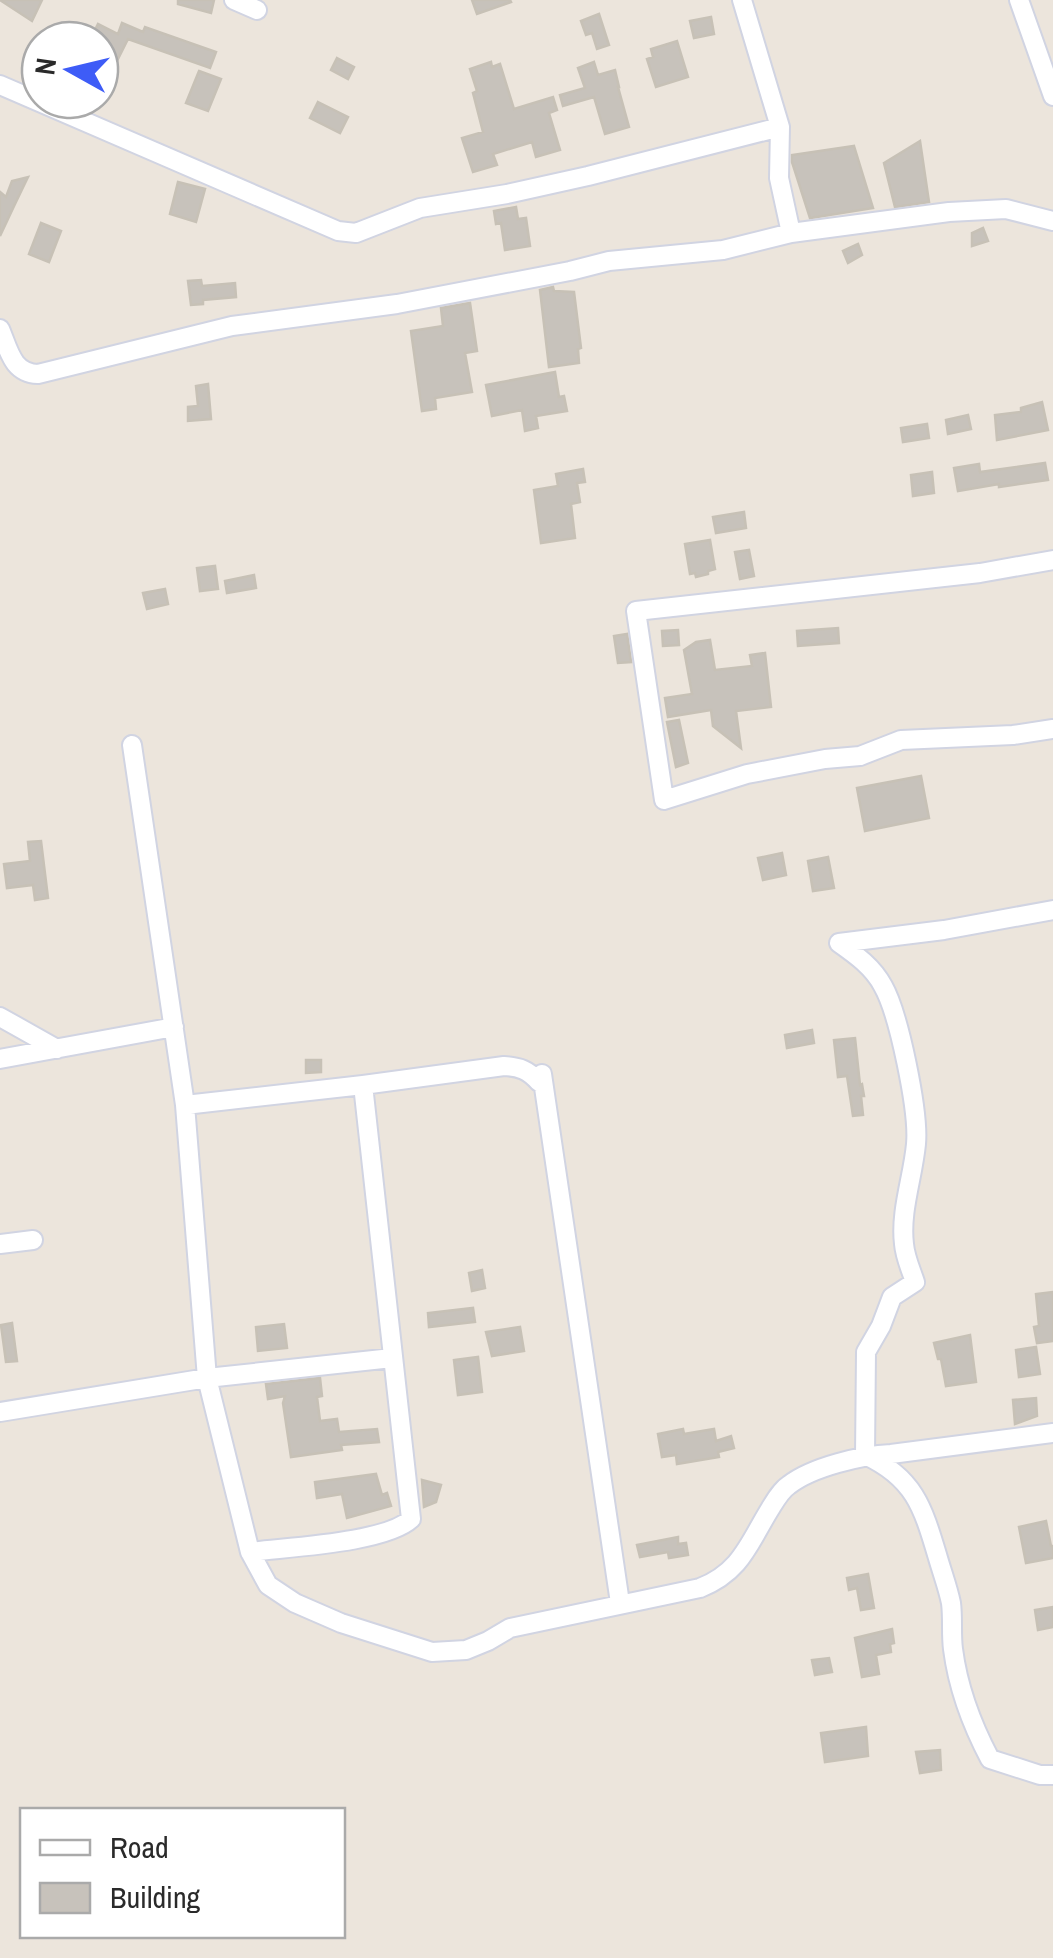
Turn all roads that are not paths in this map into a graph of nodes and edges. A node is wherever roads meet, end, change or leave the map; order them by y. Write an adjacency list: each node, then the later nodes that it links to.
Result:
1 (234, 0): 4 (street)
2 (742, 0): 7 (street)
3 (1019, 0): 6 (street)
4 (257, 10)
5 (0, 85): 7 (street)
6 (1053, 96)
7 (780, 126): 9 (street)
8 (1053, 220): 9 (street)
9 (791, 232): 10 (street)
10 (0, 328)
11 (1053, 560): 12 (street)
12 (1053, 729)
13 (132, 745): 16 (street)
14 (1053, 910): 27 (street)
15 (0, 1017): 17 (street)
16 (174, 1027): 17 (street); 20 (street)
17 (57, 1049): 18 (street)
18 (0, 1060)
19 (363, 1085): 20 (street); 23 (street); 29 (street)
20 (186, 1104): 24 (street)
21 (32, 1240): 22 (street)
22 (0, 1244)
23 (392, 1358): 24 (street); 28 (street)
24 (207, 1378): 25 (street); 28 (street)
25 (0, 1412)
26 (1053, 1434): 27 (street)
27 (865, 1454): 29 (street); 30 (street)
28 (250, 1552): 29 (street)
29 (620, 1603)
30 (1053, 1775)

